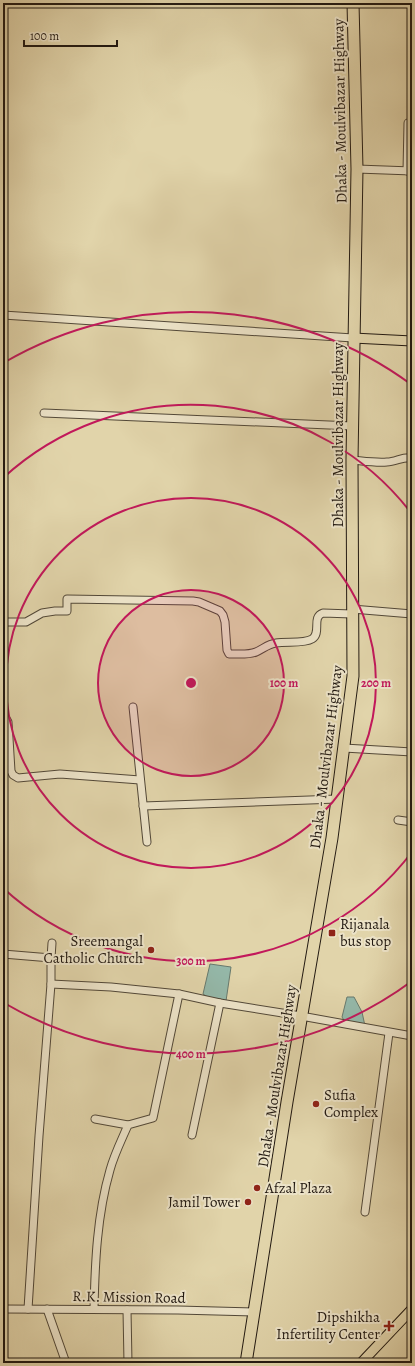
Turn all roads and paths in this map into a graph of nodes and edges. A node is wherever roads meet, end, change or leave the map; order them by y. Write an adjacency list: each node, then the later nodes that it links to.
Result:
1 (353, 3): 3 (highway, Dhaka - Moulvibazar Highway)
2 (408, 123): 4 (street)
3 (357, 169): 4 (street); 6 (highway, Dhaka - Moulvibazar Highway)
4 (409, 171)
5 (3, 315): 6 (street)
6 (353, 338): 7 (main road); 9 (highway, Dhaka - Moulvibazar Highway)
7 (412, 341)
8 (44, 413): 9 (street)
9 (352, 426): 11 (highway, Dhaka - Moulvibazar Highway)
10 (412, 458): 11 (street)
11 (352, 460): 12 (highway, Dhaka - Moulvibazar Highway)
12 (352, 612): 13 (street); 14 (street); 17 (highway, Dhaka - Moulvibazar Highway)
13 (412, 614)
14 (3, 622)
15 (133, 707): 19 (street)
16 (3, 713): 19 (street)
17 (344, 748): 18 (street); 20 (highway, Dhaka - Moulvibazar Highway)
18 (412, 752)
19 (140, 780): 21 (street)
20 (337, 799): 21 (street); 31 (highway, Dhaka - Moulvibazar Highway)
21 (143, 806): 24 (street)
22 (398, 820): 23 (street)
23 (412, 822)
24 (147, 842)
25 (52, 943): 27 (street)
26 (3, 954): 27 (street)
27 (51, 958): 28 (street)
28 (51, 984): 29 (street); 39 (street)
29 (179, 994): 30 (street); 35 (street)
30 (220, 1003): 31 (street); 36 (street)
31 (302, 1016): 32 (street); 44 (highway, Dhaka - Moulvibazar Highway)
32 (389, 1033): 33 (street); 37 (street)
33 (412, 1036)
34 (95, 1119): 35 (street)
35 (128, 1125): 42 (street)
36 (192, 1135)
37 (365, 1212)
38 (3, 1309): 39 (street, R.K. Mission Road)
39 (28, 1309): 40 (street, R.K. Mission Road)
40 (47, 1309): 42 (street, R.K. Mission Road); 45 (street)
41 (412, 1309): 48 (main road)
42 (94, 1310): 43 (street, R.K. Mission Road)
43 (127, 1310): 44 (street, R.K. Mission Road); 46 (street)
44 (254, 1312): 47 (highway, Dhaka - Moulvibazar Highway)
45 (66, 1363)
46 (128, 1363)
47 (246, 1363)
48 (360, 1363)

